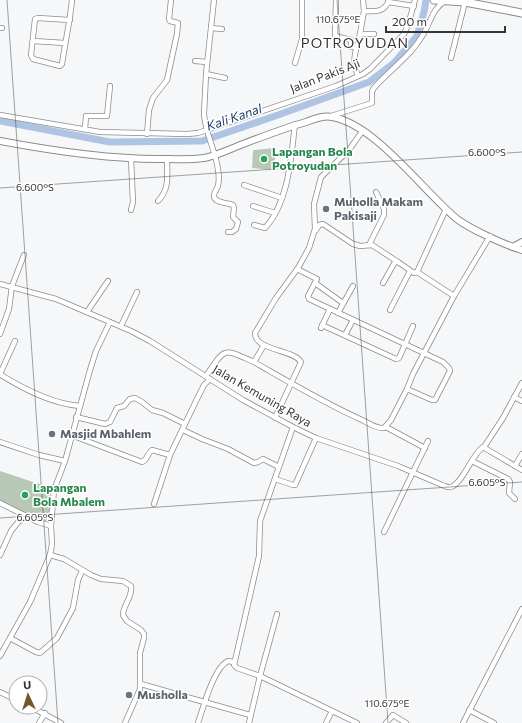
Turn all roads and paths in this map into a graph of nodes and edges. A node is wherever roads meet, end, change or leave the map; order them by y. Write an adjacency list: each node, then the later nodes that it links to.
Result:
1 (72, 0): 14 (street)
2 (172, 0): 36 (street)
3 (214, 0): 15 (street)
4 (302, 0): 25 (street)
5 (336, 0): 21 (street)
6 (363, 0): 12 (street)
7 (415, 0): 11 (street, Jalan Pakis Aji)
8 (389, 1): 11 (street); 12 (street)
9 (440, 1): 10 (highway); 31 (street)
10 (465, 2): 13 (highway); 22 (street)
11 (414, 6): 27 (street, Jalan Pakis Aji)
12 (364, 11): 17 (street)
13 (522, 13)
14 (70, 20): 19 (street); 20 (street)
15 (211, 28): 16 (street); 24 (street)
16 (222, 29)
17 (360, 34): 18 (street); 21 (street)
18 (374, 34)
19 (33, 41): 20 (street); 20 (street)
20 (65, 43)
21 (357, 47): 27 (street)
22 (452, 58)
23 (195, 61): 24 (street)
24 (207, 62): 26 (street)
25 (295, 63)
26 (206, 74): 28 (street); 34 (street)
27 (358, 76): 34 (street, Jalan Pakis Aji)
28 (225, 78)
29 (110, 86): 33 (street)
30 (0, 115): 33 (street, Jalan Pakis Aji)
31 (331, 116): 32 (main road); 35 (main road)
32 (295, 124): 38 (main road); 43 (street)
33 (85, 129): 36 (street, Jalan Pakis Aji)
34 (208, 130): 36 (street, Jalan Pakis Aji); 38 (street)
35 (363, 130): 46 (main road); 51 (street)
36 (147, 134)
37 (0, 141): 39 (main road)
38 (215, 153): 40 (main road); 50 (street)
39 (131, 159): 40 (main road); 47 (street)
40 (167, 159): 44 (street)
41 (244, 185): 43 (street)
42 (376, 192): 54 (street)
43 (282, 198): 48 (street)
44 (158, 201)
45 (253, 206): 48 (street)
46 (446, 209): 52 (main road); 61 (street)
47 (131, 210)
48 (275, 213): 49 (street)
49 (254, 225)
50 (228, 232)
51 (314, 233): 54 (street); 59 (street)
52 (490, 236): 55 (main road); 69 (street)
53 (522, 242): 55 (main road)
54 (369, 245): 58 (street)
55 (513, 247): 56 (main road)
56 (522, 250)
57 (24, 255): 66 (street)
58 (398, 262): 60 (street); 65 (street)
59 (297, 269): 63 (street); 82 (street)
60 (410, 271): 61 (street); 72 (street)
61 (417, 272): 69 (street)
62 (108, 281): 73 (street)
63 (315, 283): 70 (street); 71 (street)
64 (0, 284): 66 (street, Jalan Kemuning Raya)
65 (383, 284)
66 (12, 286): 73 (street, Jalan Kemuning Raya); 79 (street)
67 (353, 286): 70 (street)
68 (137, 292): 77 (street)
69 (454, 296): 84 (street)
70 (344, 304): 74 (street)
71 (330, 309): 74 (street); 80 (street)
72 (390, 310)
73 (87, 312): 76 (street, Jalan Kemuning Raya)
74 (338, 313): 75 (street)
75 (353, 320): 80 (street); 83 (street)
76 (110, 322): 77 (street, Jalan Kemuning Raya); 93 (street)
77 (121, 326): 87 (street, Jalan Kemuning Raya)
78 (413, 326): 83 (street)
79 (0, 334)
80 (345, 335): 83 (street)
81 (15, 341): 86 (street)
82 (264, 345): 85 (street); 88 (street)
83 (404, 345): 84 (street)
84 (423, 354): 90 (street); 90 (street)
85 (254, 362): 87 (street); 88 (street)
86 (0, 375): 93 (street)
87 (208, 378): 95 (street, Jalan Kemuning Raya); 96 (street)
88 (290, 383): 95 (street); 98 (street)
89 (522, 383): 91 (street, Jalan Kemuning Raya)
90 (407, 389): 98 (street)
91 (514, 397): 92 (street); 104 (street, Jalan Kemuning Raya)
92 (522, 401)
93 (80, 406): 94 (street)
94 (76, 417): 96 (street); 100 (street)
95 (275, 418): 97 (street, Jalan Kemuning Raya)
96 (185, 424): 99 (street)
97 (293, 427): 101 (street, Jalan Kemuning Raya); 111 (street)
98 (386, 427): 105 (street)
99 (183, 430): 107 (street); 111 (street)
100 (71, 435): 107 (street); 108 (street)
101 (316, 438): 113 (street, Jalan Kemuning Raya); 114 (street)
102 (428, 441): 105 (street)
103 (0, 442): 108 (street)
104 (484, 446): 109 (street, Jalan Kemuning Raya); 110 (street)
105 (425, 448): 113 (street)
106 (522, 454): 110 (street)
107 (170, 455): 117 (street)
108 (65, 461): 119 (street)
109 (472, 461): 113 (street, Jalan Kemuning Raya); 115 (street)
110 (515, 466): 112 (street)
111 (279, 467): 114 (street)
112 (522, 470)
113 (413, 472): 120 (street)
114 (275, 479): 128 (street)
115 (514, 499)
116 (0, 503): 118 (street)
117 (154, 504)
118 (24, 515): 119 (street); 121 (street)
119 (51, 526): 122 (street)
120 (384, 532)
121 (0, 555)
122 (50, 555): 123 (street); 126 (street)
123 (82, 571): 126 (street); 130 (street)
124 (522, 609): 132 (street)
125 (277, 614): 129 (street)
126 (10, 638): 127 (street)
127 (0, 656)
128 (234, 662): 129 (street); 131 (street)
129 (260, 676): 133 (street); 135 (street)
130 (141, 684): 131 (street); 137 (street)
131 (204, 701): 135 (street); 138 (street)
132 (470, 710): 144 (street); 145 (street)
133 (332, 711): 140 (street); 141 (street)
134 (48, 715): 136 (street)
135 (250, 715): 139 (street)
136 (61, 723)
137 (125, 723)
138 (198, 723)
139 (249, 723)
140 (326, 723)
141 (357, 723)
142 (386, 723): 143 (street)
143 (406, 723)
144 (463, 723)
145 (494, 723)

